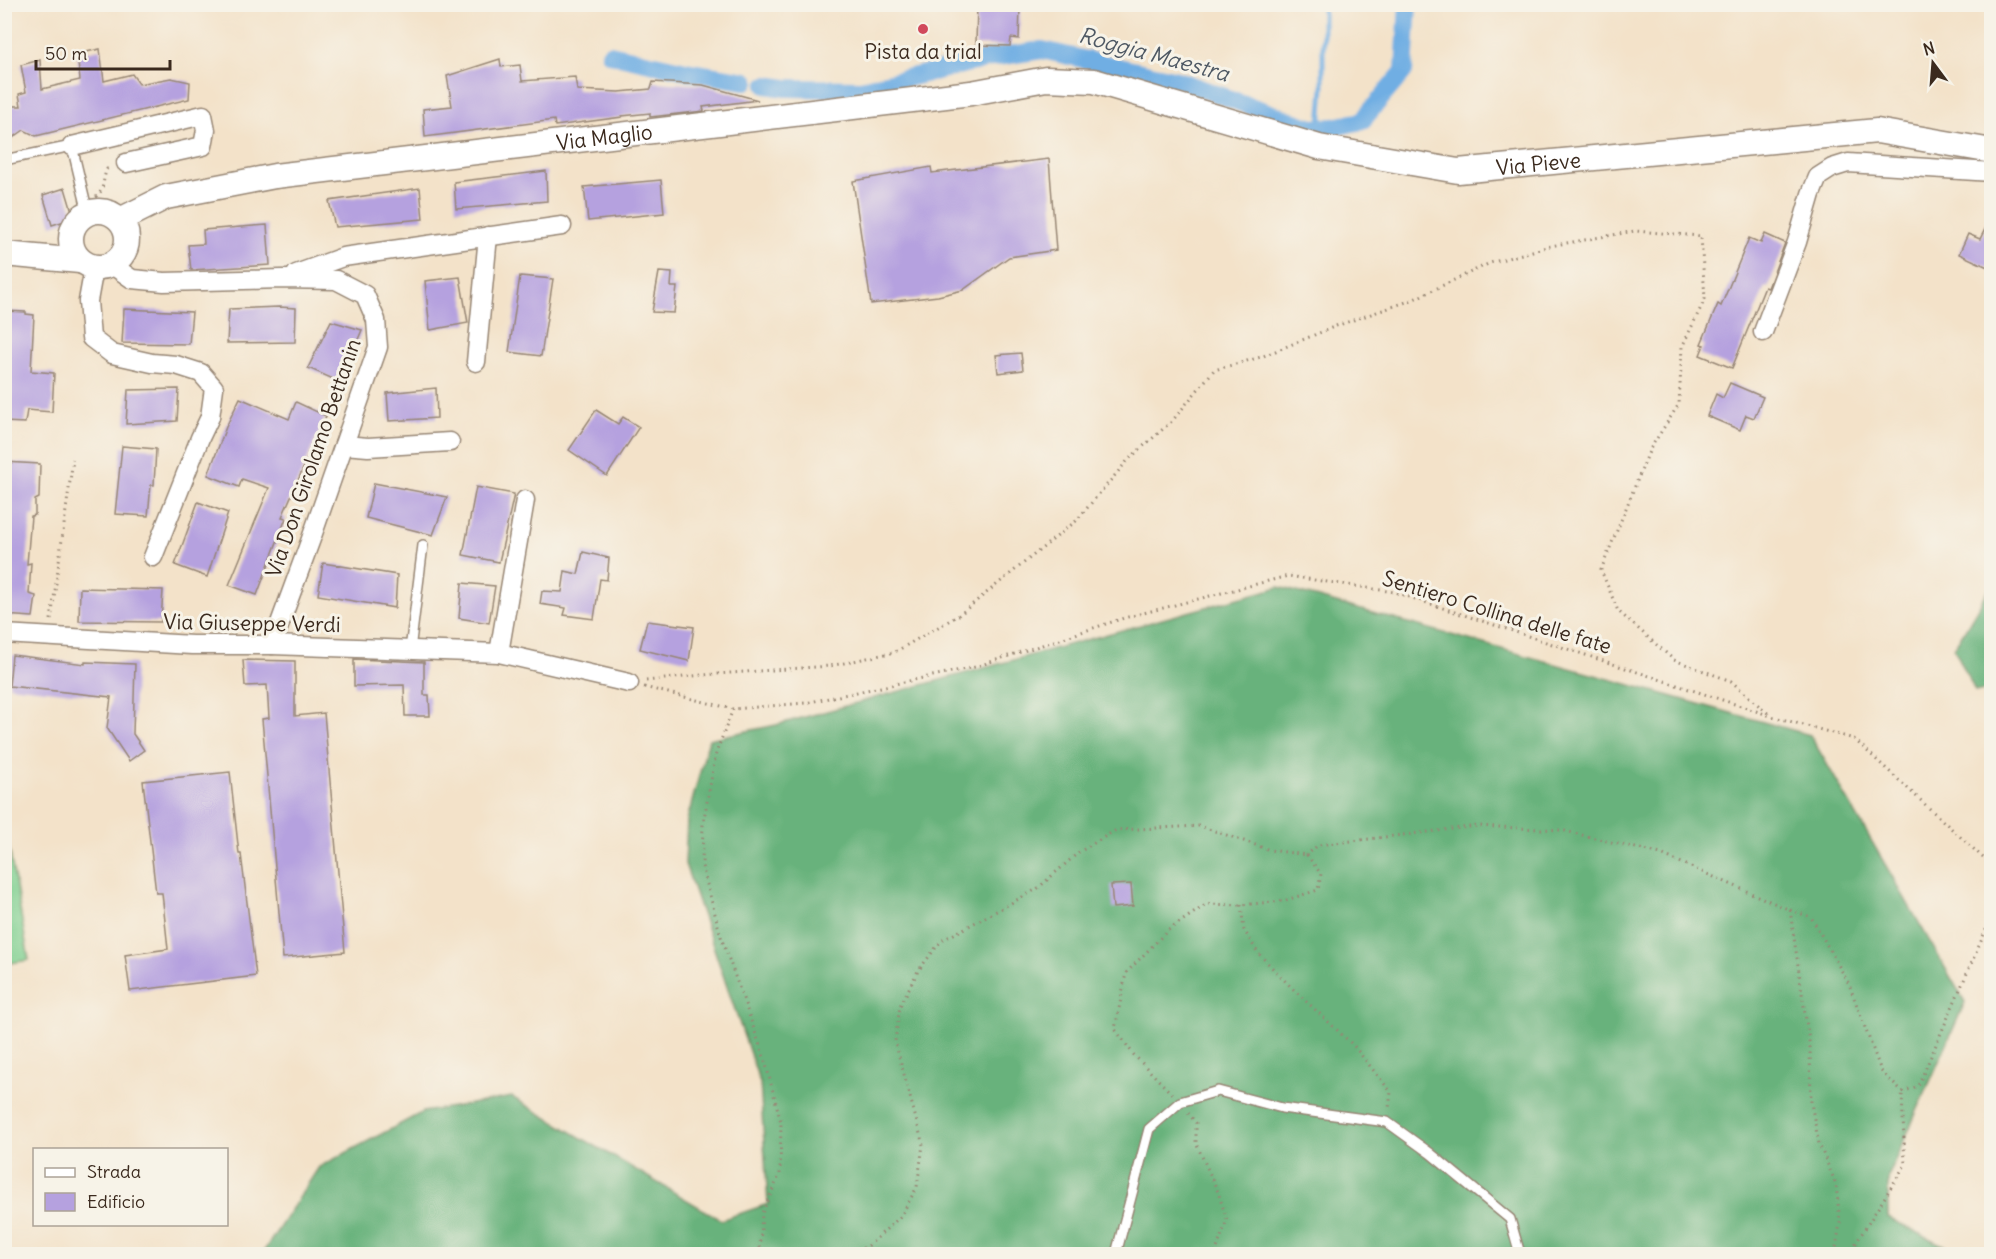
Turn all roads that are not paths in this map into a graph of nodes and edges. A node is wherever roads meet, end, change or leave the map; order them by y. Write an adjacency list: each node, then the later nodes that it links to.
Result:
1 (1094, 81): 3 (street, Via Pieve); 8 (street, Via Maglio)
2 (72, 146): 4 (lane); 5 (street); 7 (lane)
3 (1992, 152)
4 (4, 160)
5 (126, 163)
6 (1992, 172): 15 (street)
7 (87, 206): 8 (street); 10 (street)
8 (120, 220): 13 (street)
9 (562, 226): 11 (street)
10 (70, 234): 12 (street); 13 (street)
11 (488, 236): 14 (street); 16 (street)
12 (10, 254): 13 (street)
13 (95, 265): 14 (street, Via Don Girolamo Bettanin); 21 (street)
14 (282, 279): 18 (street, Via Don Girolamo Bettanin)
15 (1763, 332)
16 (476, 362)
17 (450, 442): 18 (street)
18 (344, 445): 23 (street, Via Don Girolamo Bettanin)
19 (525, 500): 25 (street)
20 (423, 545): 24 (lane)
21 (153, 557)
22 (4, 634): 23 (street, Via Giuseppe Verdi)
23 (272, 645): 24 (street, Via Giuseppe Verdi)
24 (410, 650): 25 (street, Via Giuseppe Verdi)
25 (499, 653): 26 (street, Via Giuseppe Verdi)
26 (629, 683)
27 (1116, 1254): 28 (lane)
28 (1520, 1254)

